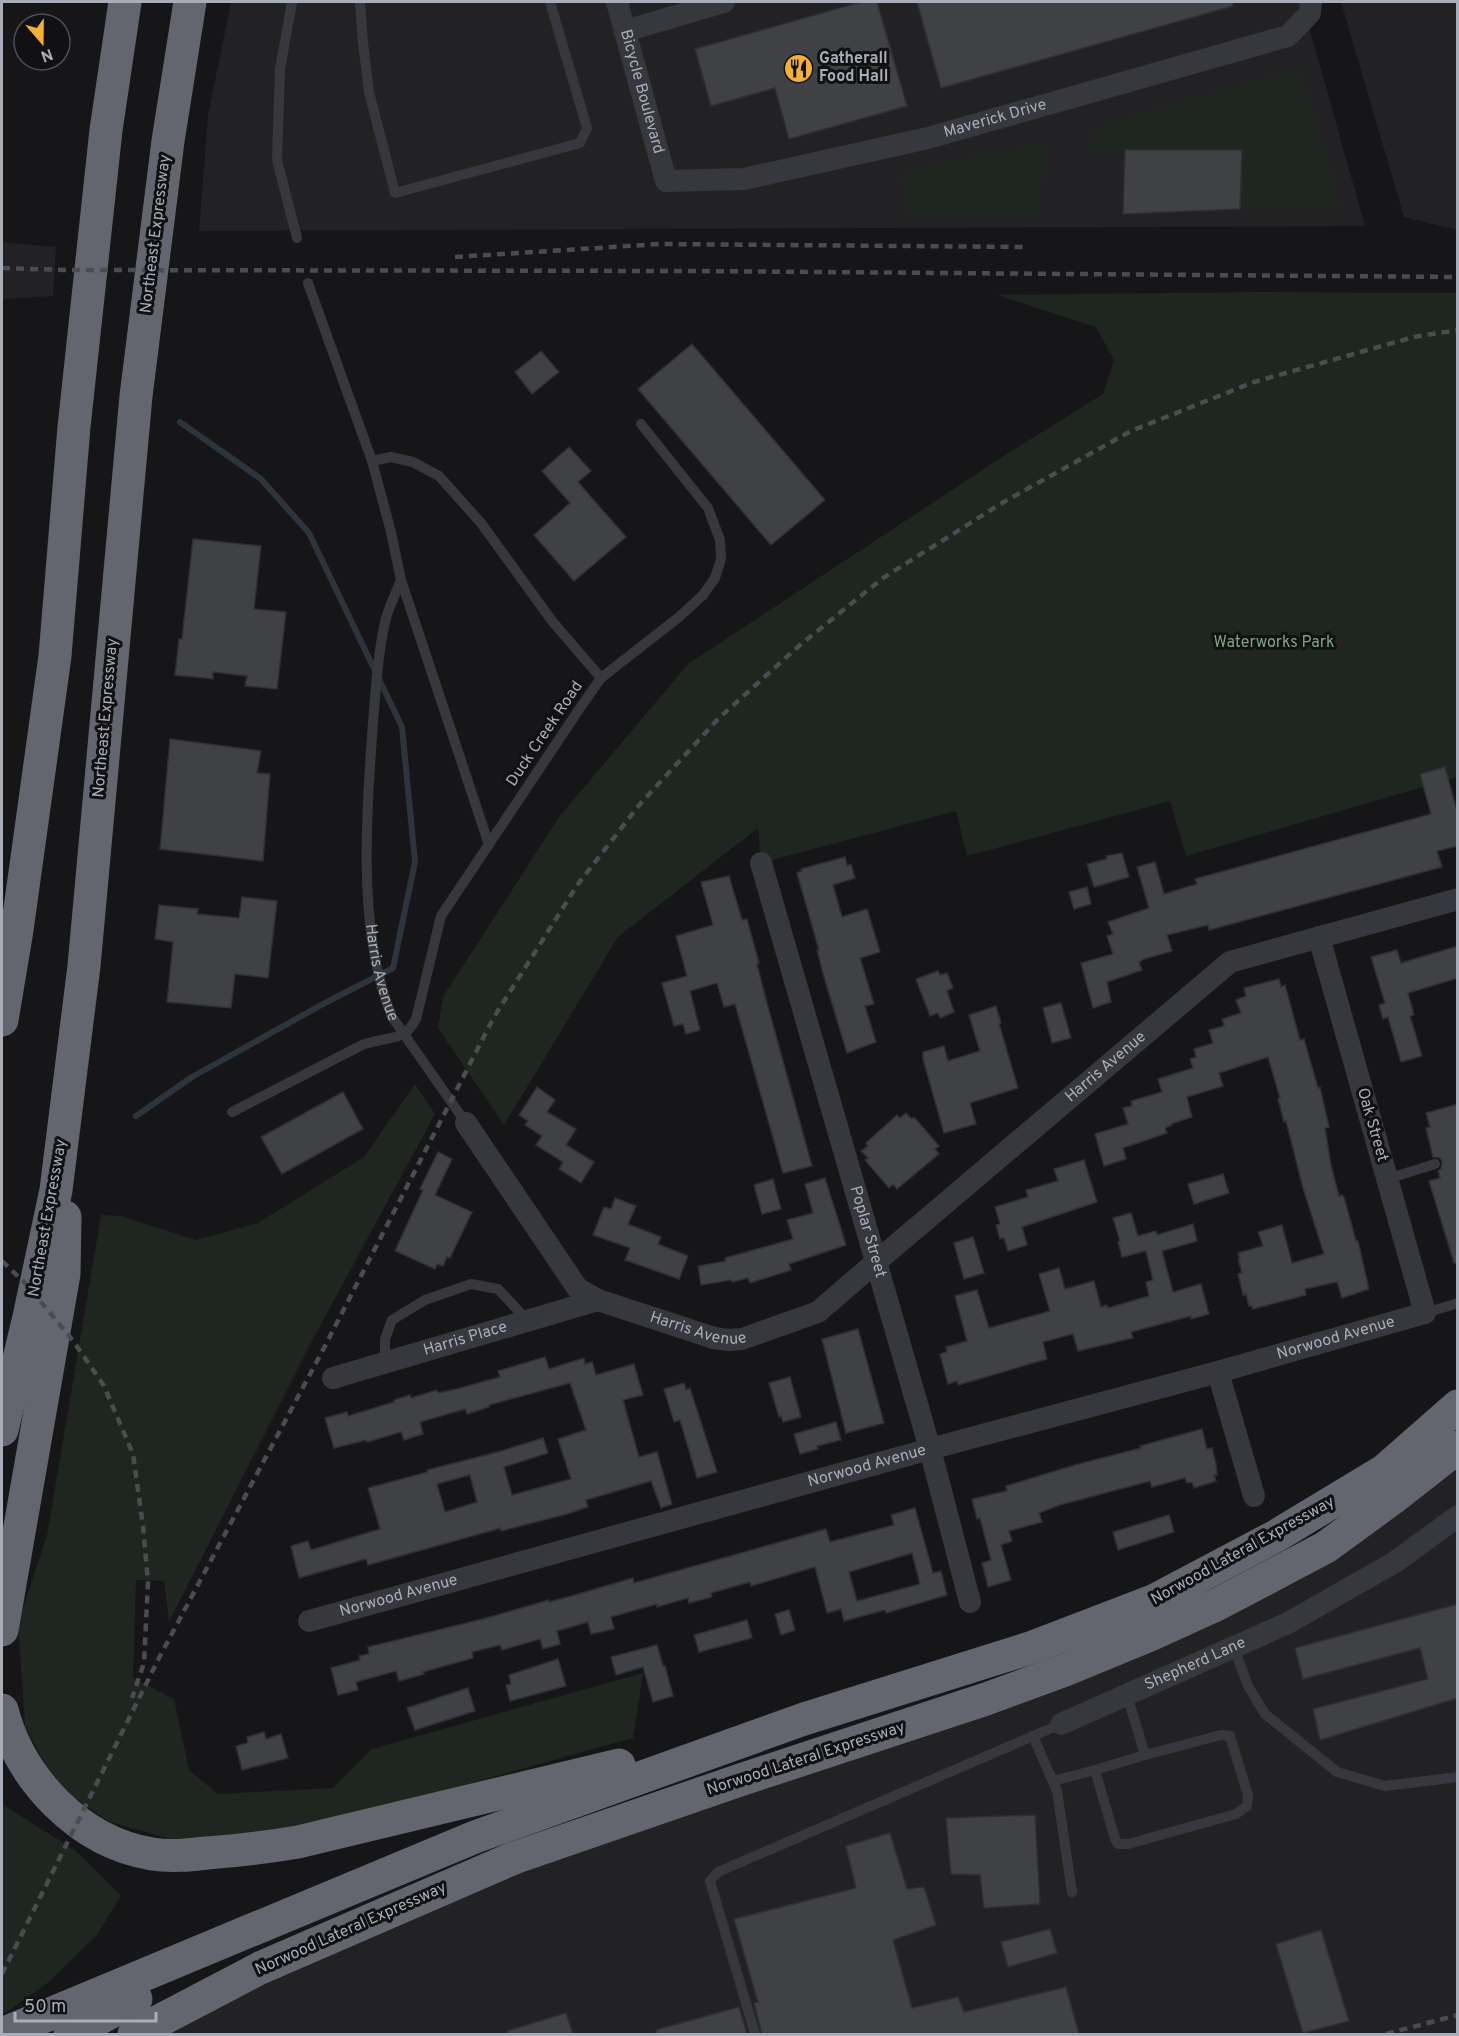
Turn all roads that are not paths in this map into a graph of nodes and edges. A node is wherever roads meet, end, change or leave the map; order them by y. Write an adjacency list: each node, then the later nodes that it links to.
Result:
1 (125, 2): 21 (highway)
2 (190, 2): 24 (highway, Northeast Expressway)
3 (292, 2): 11 (lane)
4 (360, 2): 5 (lane)
5 (550, 2)
6 (617, 2): 9 (street, Bicycle Boulevard)
7 (724, 2): 9 (street)
8 (1311, 7): 10 (street, Maverick Drive)
9 (625, 31): 10 (street, Bicycle Boulevard)
10 (666, 181)
11 (297, 238)
12 (308, 283): 14 (lane)
13 (641, 424): 16 (lane)
14 (372, 461): 15 (lane); 16 (lane, Duck Creek Road)
15 (401, 580): 17 (lane); 22 (lane, Harris Avenue)
16 (601, 678): 17 (lane, Duck Creek Road)
17 (489, 845): 22 (lane, Duck Creek Road)
18 (761, 862): 28 (street, Poplar Street)
19 (1458, 898): 20 (street, Harris Avenue)
20 (1319, 937): 27 (street, Oak Street); 28 (street, Harris Avenue)
21 (2, 1020)
22 (405, 1033): 23 (lane); 25 (lane, Harris Avenue)
23 (232, 1112)
24 (66, 1115): 37 (highway, Northeast Expressway); 44 (highway)
25 (466, 1123): 29 (street, Harris Avenue)
26 (1435, 1164): 27 (lane)
27 (1387, 1179): 31 (street, Oak Street)
28 (876, 1262): 29 (street, Harris Avenue); 39 (street, Poplar Street)
29 (598, 1300): 32 (street, Harris Place)
30 (1458, 1303): 31 (lane)
31 (1425, 1313): 34 (street, Norwood Avenue)
32 (528, 1321): 33 (street, Harris Place); 33 (lane)
33 (385, 1363): 35 (street, Harris Place)
34 (1218, 1372): 39 (street, Norwood Avenue); 40 (street)
35 (333, 1378)
36 (1458, 1406): 48 (highway, Norwood Lateral Expressway)
37 (2, 1431)
38 (1458, 1447): 59 (highway, Norwood Lateral Expressway)
39 (930, 1449): 42 (street, Poplar Street); 43 (street, Norwood Avenue)
40 (1254, 1496)
41 (1458, 1516): 45 (street, Shepherd Lane)
42 (970, 1602)
43 (309, 1621)
44 (2, 1630)
45 (1234, 1648): 46 (street, Shepherd Lane); 53 (lane)
46 (1127, 1695): 49 (street, Shepherd Lane); 51 (lane)
47 (2, 1710): 48 (highway)
48 (804, 1719): 56 (highway, Norwood Lateral Expressway)
49 (1060, 1724): 50 (lane, Shepherd Lane)
50 (1032, 1736): 54 (lane); 60 (lane, Shepherd Lane)
51 (1145, 1755): 52 (lane); 52 (lane)
52 (1095, 1770): 54 (lane)
53 (1458, 1777)
54 (1053, 1781): 55 (lane)
55 (1072, 1892)
56 (296, 1913): 57 (highway); 58 (highway)
57 (2, 2034)
58 (70, 2034)
59 (134, 2034)
60 (755, 2034)

